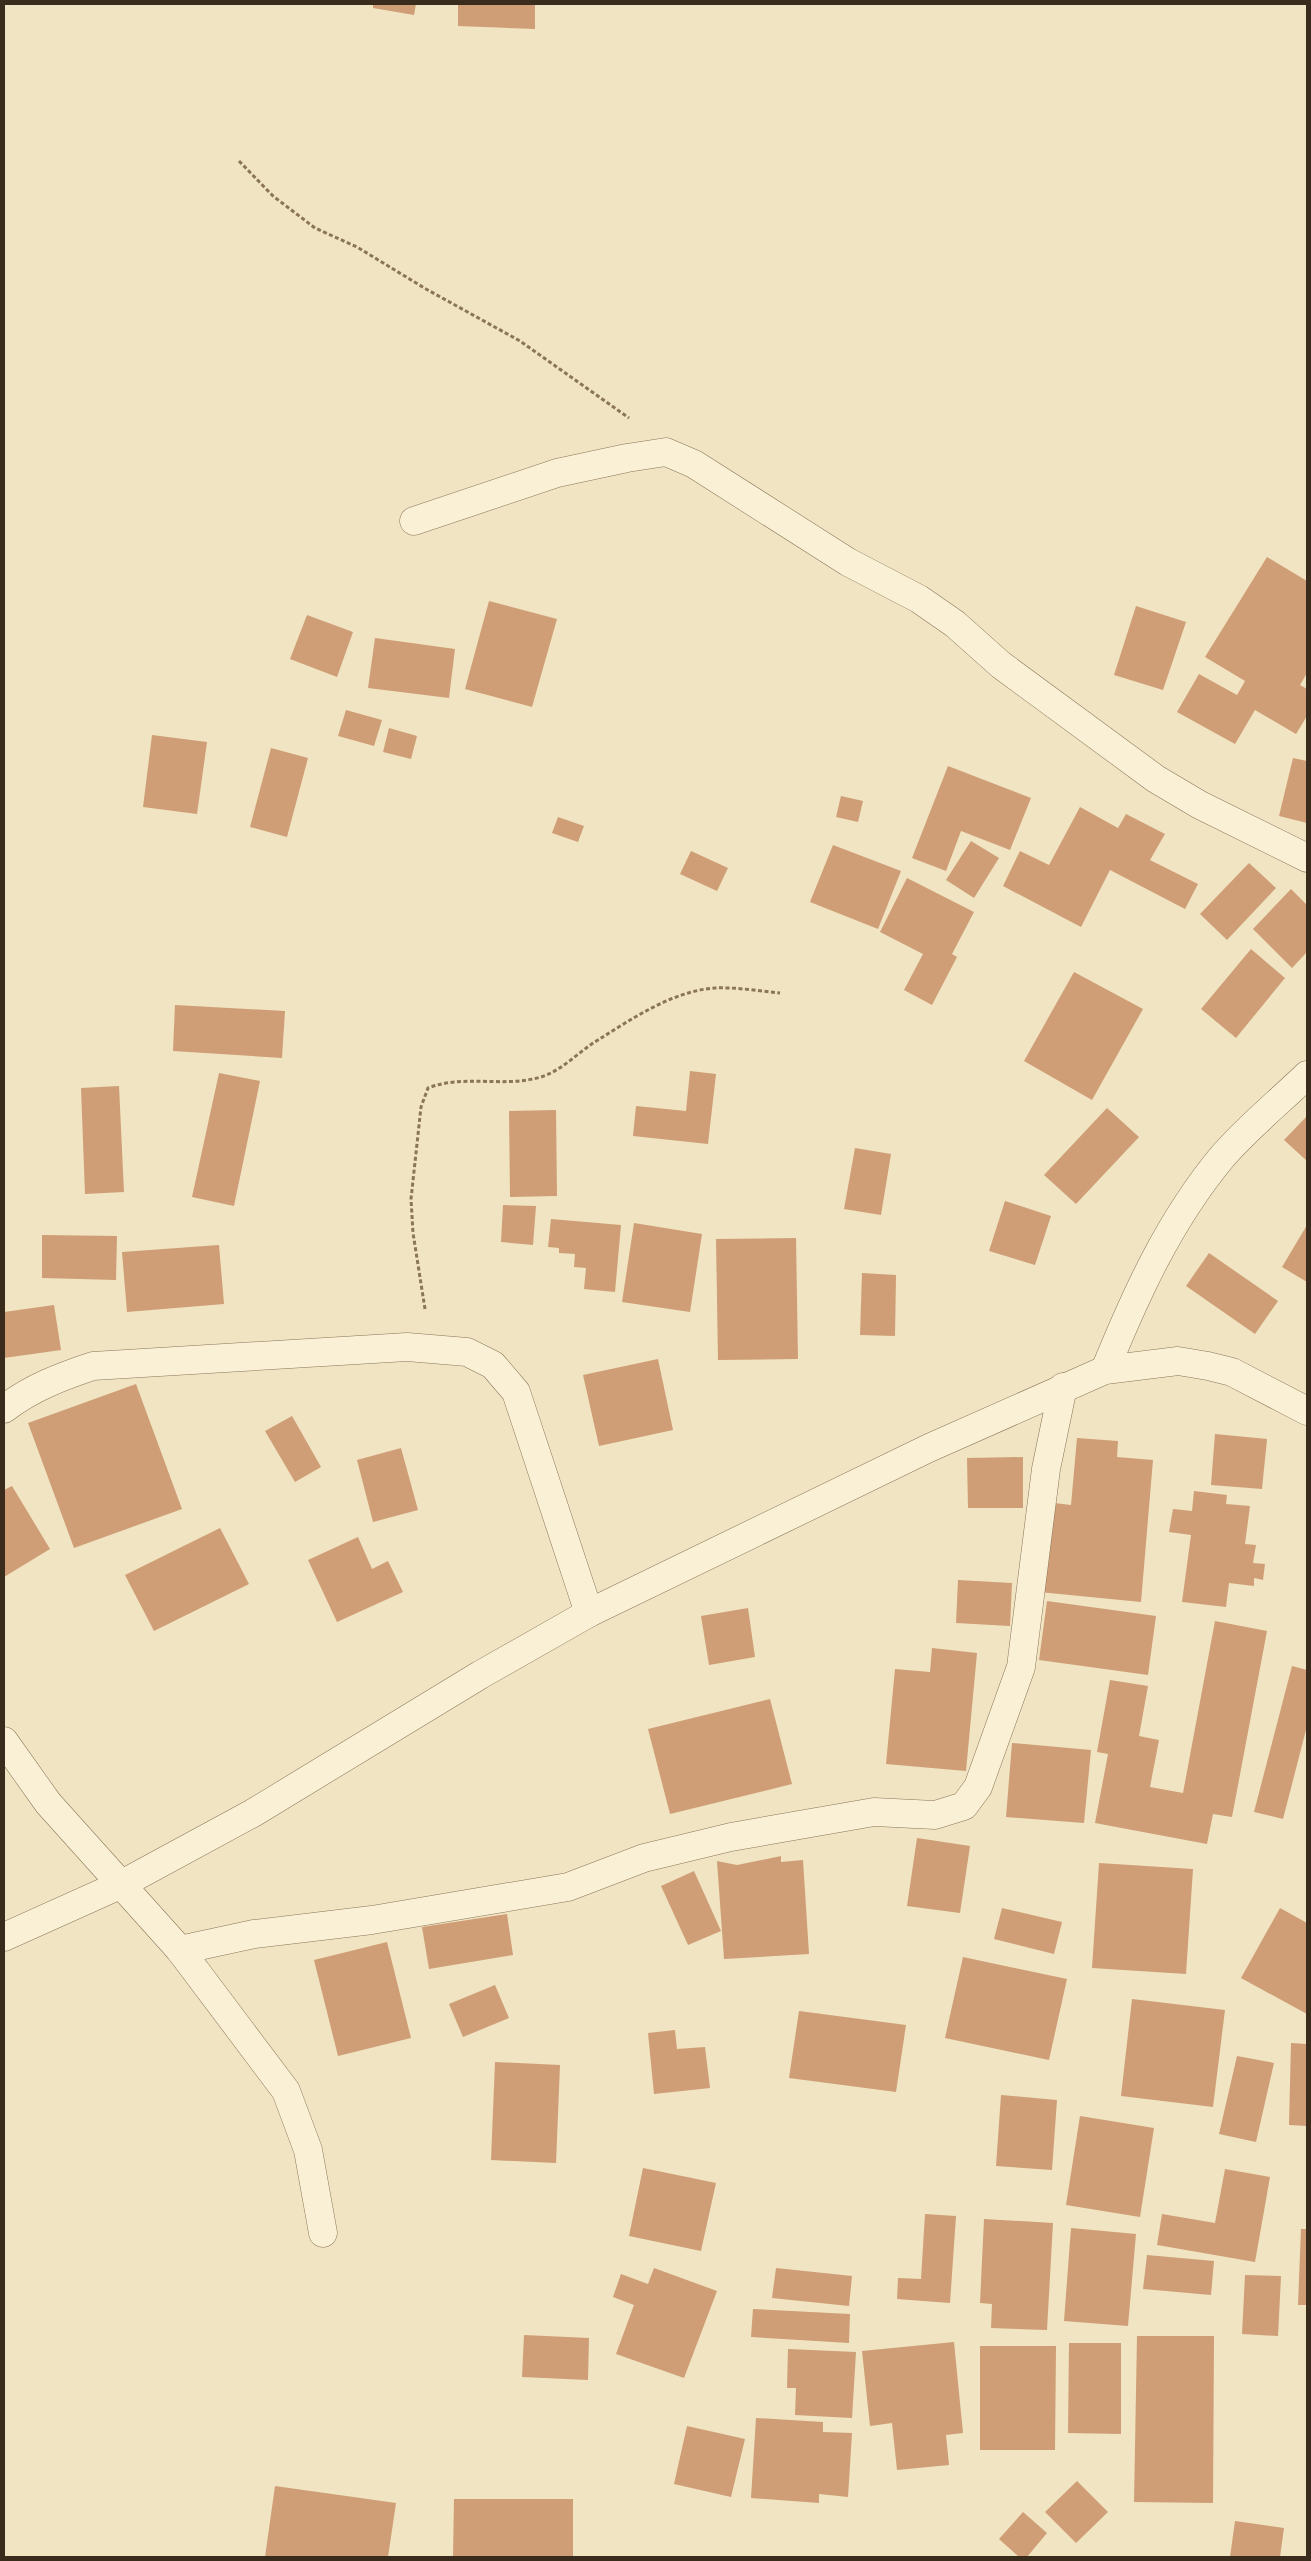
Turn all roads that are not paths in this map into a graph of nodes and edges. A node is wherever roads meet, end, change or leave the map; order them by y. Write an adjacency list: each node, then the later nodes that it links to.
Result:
1 (414, 521): 2 (street)
2 (1307, 858)
3 (1307, 1075): 4 (street)
4 (1105, 1370): 5 (street); 7 (street)
5 (1063, 1388): 8 (street); 12 (street)
6 (4, 1409): 8 (street)
7 (1307, 1411)
8 (588, 1613): 10 (street)
9 (4, 1741): 10 (street)
10 (122, 1884): 11 (street); 12 (street)
11 (4, 1937)
12 (180, 1950): 13 (street)
13 (323, 2233)

